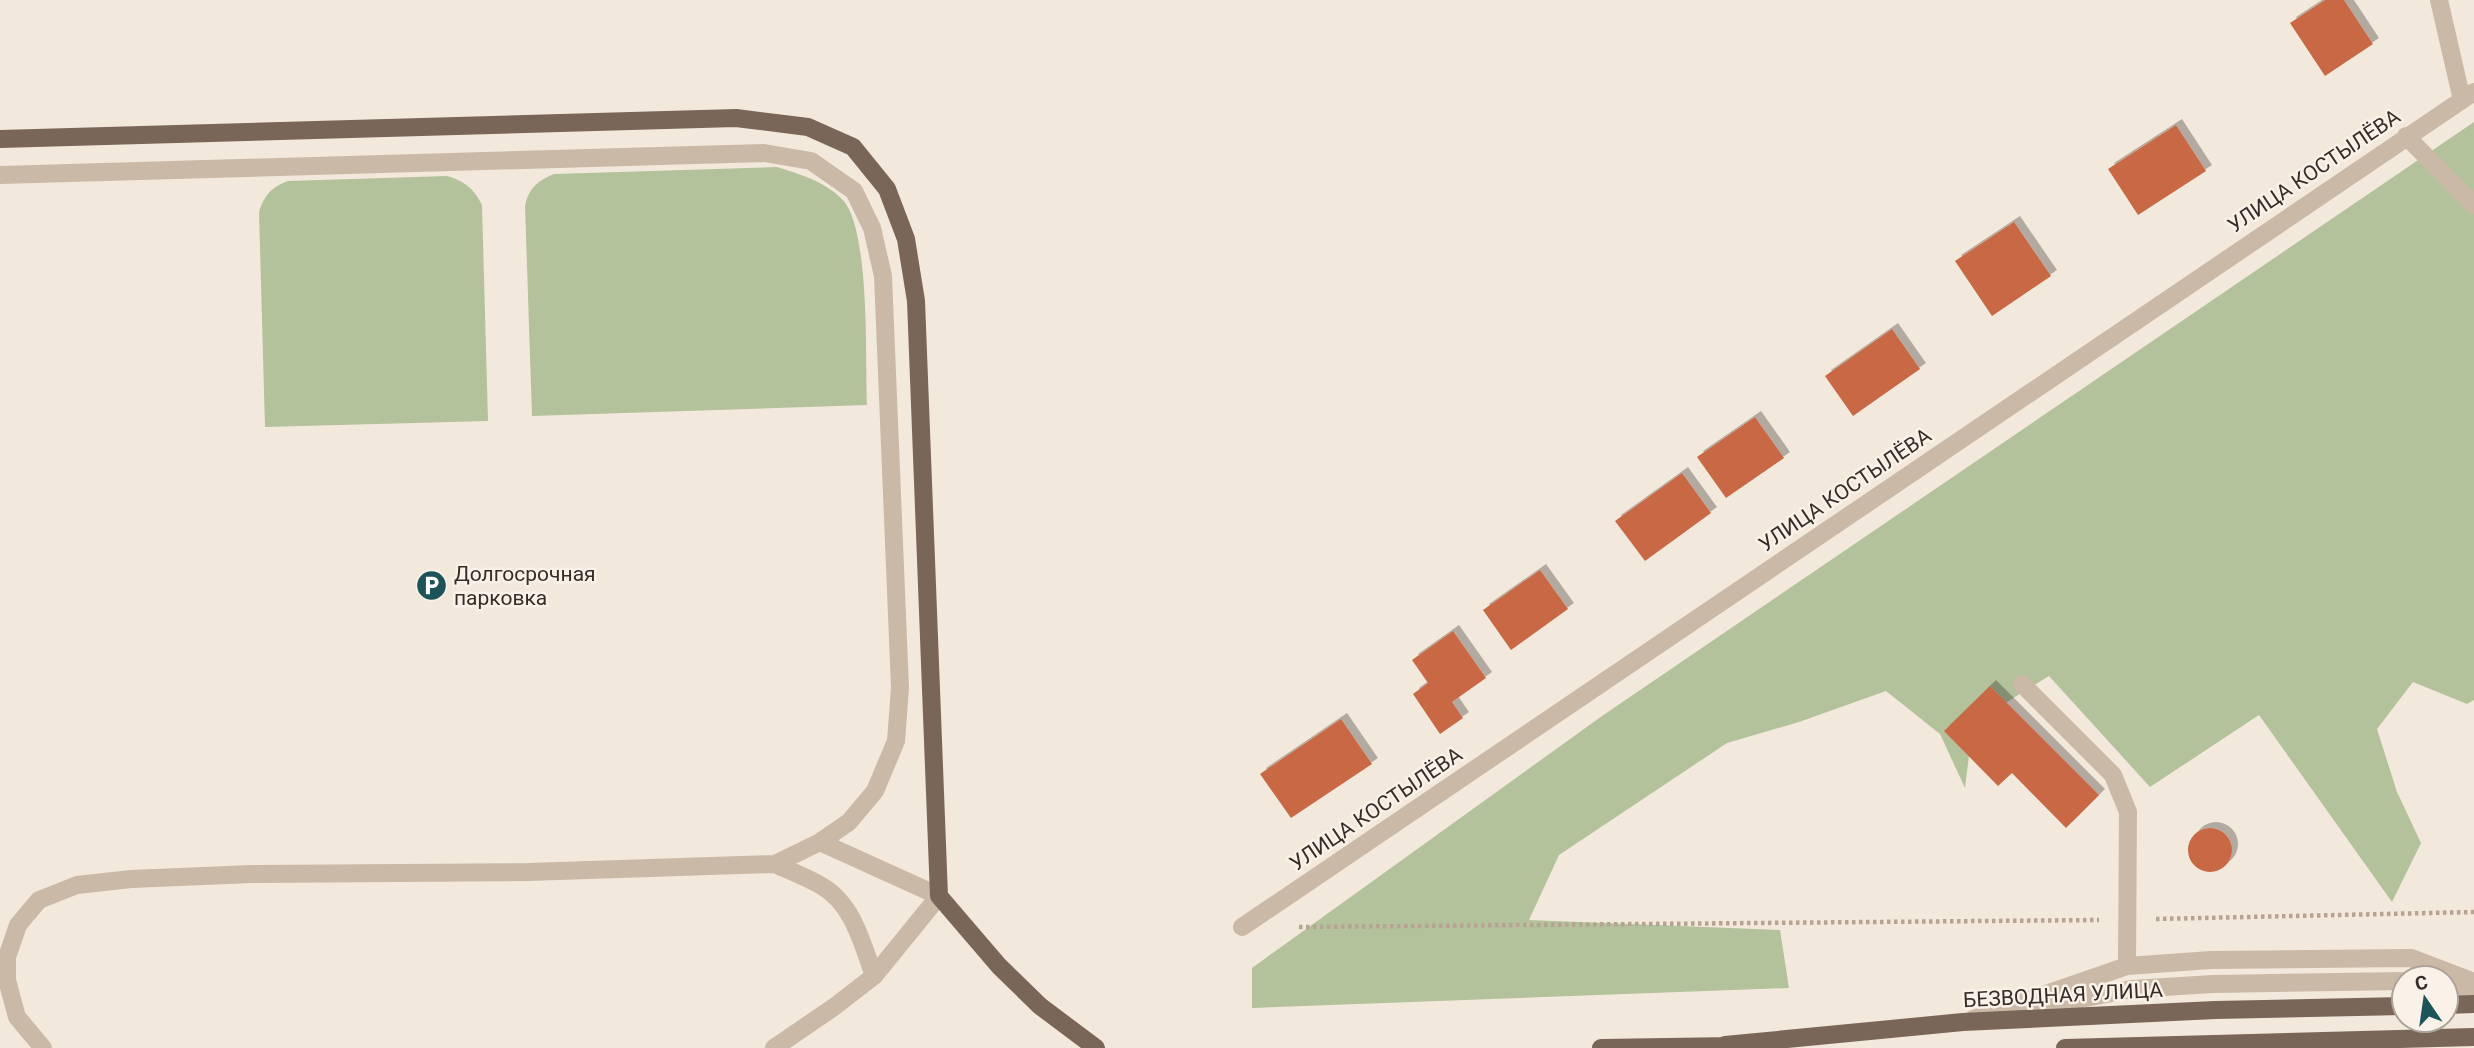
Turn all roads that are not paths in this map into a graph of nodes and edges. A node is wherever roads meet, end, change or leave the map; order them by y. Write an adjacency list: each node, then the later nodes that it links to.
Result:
1 (2439, 0): 2 (street)
2 (2468, 96): 3 (street, УЛИЦА КОСТЫЛЁВА)
3 (2406, 136): 6 (street); 11 (street, УЛИЦА КОСТЫЛЁВА)
4 (0, 139): 10 (main road)
5 (0, 175): 8 (street)
6 (2474, 205)
7 (2022, 684): 12 (street)
8 (820, 842): 9 (street); 10 (street)
9 (775, 864): 13 (street); 21 (street)
10 (939, 896): 13 (street); 23 (main road)
11 (1242, 927)
12 (2127, 966): 15 (street); 17 (street)
13 (874, 976): 22 (street)
14 (2390, 981): 17 (street)
15 (2474, 982)
16 (2390, 1006): 17 (main road, БЕЗВОДНАЯ УЛИЦА)
17 (1963, 1022): 20 (main road, БЕЗВОДНАЯ УЛИЦА)
18 (2474, 1037): 19 (main road)
19 (2437, 1039): 26 (main road); 27 (street); 28 (street)
20 (1725, 1045): 24 (main road, БЕЗВОДНАЯ УЛИЦА); 25 (main road, БЕЗВОДНАЯ УЛИЦА)
21 (43, 1048)
22 (774, 1048)
23 (1096, 1048)
24 (1601, 1048)
25 (1822, 1048)
26 (2065, 1048)
27 (2397, 1048)
28 (2413, 1048)

